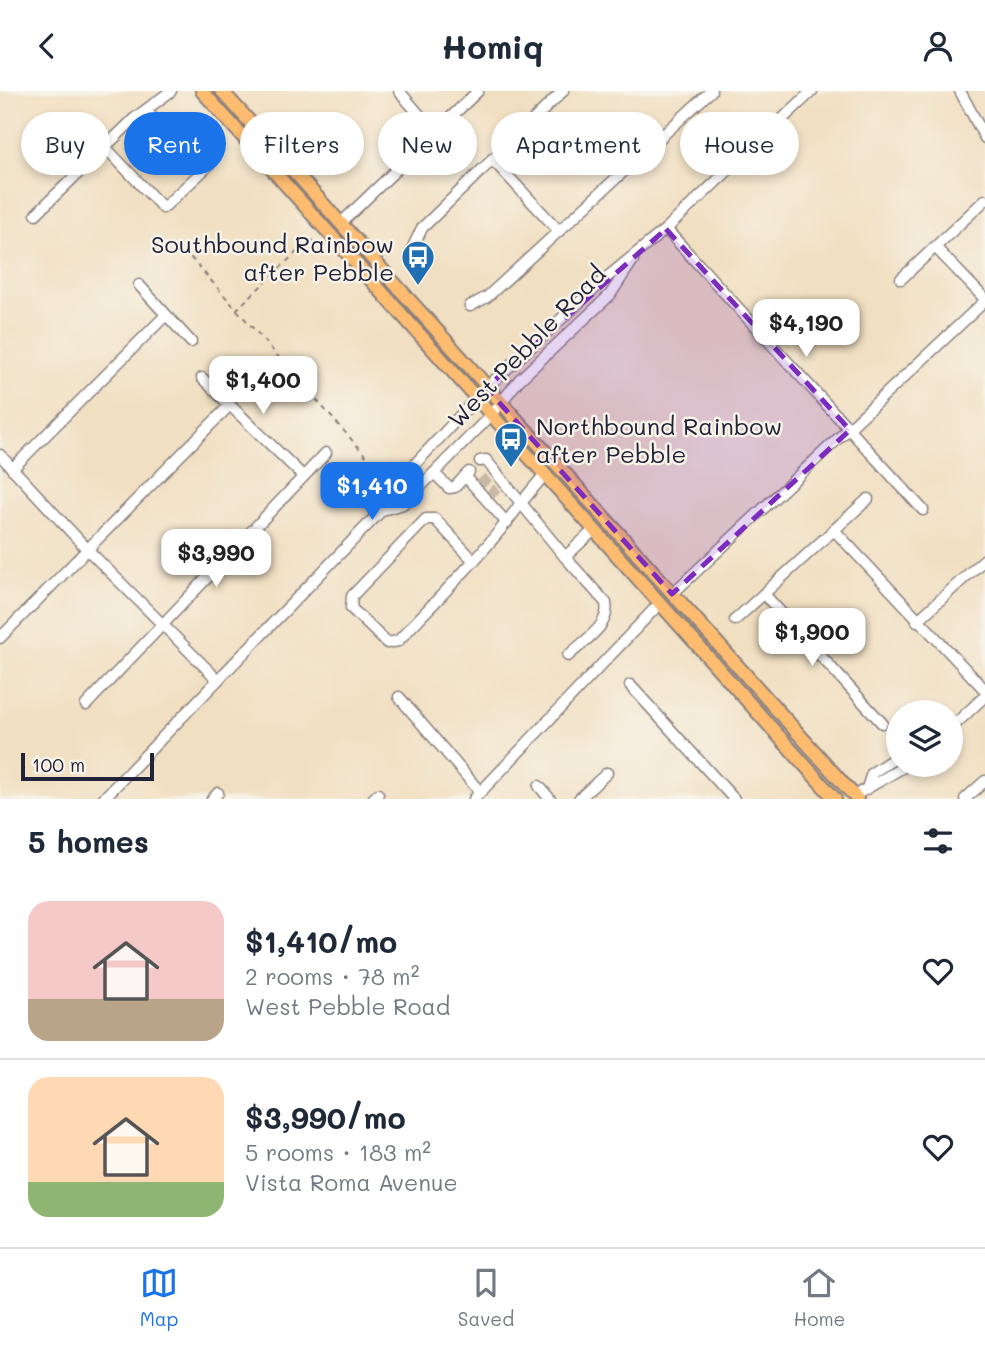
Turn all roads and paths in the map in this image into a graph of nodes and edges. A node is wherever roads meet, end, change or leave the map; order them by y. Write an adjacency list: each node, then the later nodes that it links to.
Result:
1 (171, 91): 10 (street)
2 (202, 91): 22 (main road)
3 (222, 91): 24 (main road)
4 (399, 91): 11 (street)
5 (478, 91): 12 (street)
6 (563, 91): 13 (street)
7 (711, 91): 26 (street)
8 (812, 91): 25 (street, West Pebble Road)
9 (960, 91): 14 (street)
10 (146, 111): 15 (street); 16 (street)
11 (417, 112)
12 (456, 112)
13 (541, 112)
14 (985, 138)
15 (110, 143)
16 (110, 152)
17 (491, 160): 28 (street)
18 (76, 175): 23 (street)
19 (391, 175): 24 (street)
20 (507, 175): 26 (street)
21 (985, 200): 29 (street)
22 (302, 203): 24 (main road); 27 (main road)
23 (36, 214)
24 (341, 223): 31 (main road)
25 (666, 229): 32 (street, West Pebble Road); 46 (street)
26 (559, 231): 36 (street)
27 (328, 233): 31 (main road); 37 (path); 42 (main road)
28 (413, 247)
29 (935, 247): 33 (street); 35 (street)
30 (184, 250): 37 (path)
31 (368, 253): 41 (main road)
32 (632, 260): 41 (street, West Pebble Road); 43 (street, West Pebble Road)
33 (901, 279)
34 (139, 285): 38 (street)
35 (985, 300): 46 (street)
36 (470, 306)
37 (236, 310): 52 (path)
38 (166, 314): 39 (street); 50 (street)
39 (191, 342)
40 (202, 378): 44 (street)
41 (486, 388): 42 (street, West Pebble Road); 43 (main road)
42 (476, 398): 45 (main road); 57 (street, West Pebble Road)
43 (499, 403): 45 (street, West Pebble Road); 66 (main road)
44 (229, 406): 54 (street); 62 (street)
45 (491, 415): 51 (street, West Pebble Road); 53 (main road)
46 (850, 430): 58 (street); 66 (street)
47 (326, 453): 54 (street)
48 (0, 455): 50 (street)
49 (480, 461): 56 (street)
50 (12, 469): 62 (street)
51 (434, 473): 57 (street, West Pebble Road); 59 (street)
52 (382, 474)
53 (545, 474): 56 (street); 61 (main road)
54 (303, 476): 71 (street)
55 (868, 499): 60 (street)
56 (521, 503): 59 (street); 63 (street)
57 (382, 510): 75 (street, West Pebble Road)
58 (923, 510)
59 (507, 523): 65 (street)
60 (834, 530): 67 (street); 70 (street)
61 (598, 534): 63 (street); 66 (main road); 68 (main road)
62 (87, 549): 71 (street); 73 (street)
63 (565, 557): 74 (street)
64 (985, 559): 70 (street)
65 (474, 561): 65 (street)
66 (672, 594): 72 (main road)
67 (764, 594): 69 (street); 82 (street)
68 (660, 603): 72 (main road); 83 (main road); 91 (street)
69 (735, 620)
70 (917, 621): 77 (street)
71 (162, 625): 75 (street); 80 (street)
72 (709, 636): 92 (main road)
73 (0, 638)
74 (568, 656)
75 (217, 679): 90 (street, West Pebble Road)
76 (630, 685): 97 (street)
77 (985, 690)
78 (985, 696): 81 (street)
79 (399, 697): 91 (street)
80 (86, 705)
81 (963, 717)
82 (881, 723)
83 (788, 747): 92 (main road); 98 (main road)
84 (886, 764): 88 (street)
85 (607, 773): 96 (street)
86 (889, 777): 88 (street)
87 (985, 781): 99 (street)
88 (868, 785): 92 (street)
89 (539, 786): 95 (street)
90 (111, 791): 93 (street, West Pebble Road); 94 (street)
91 (477, 796)
92 (855, 798)
93 (103, 799)
94 (120, 799)
95 (550, 799)
96 (579, 799)
97 (734, 799)
98 (835, 799)
99 (965, 799)

